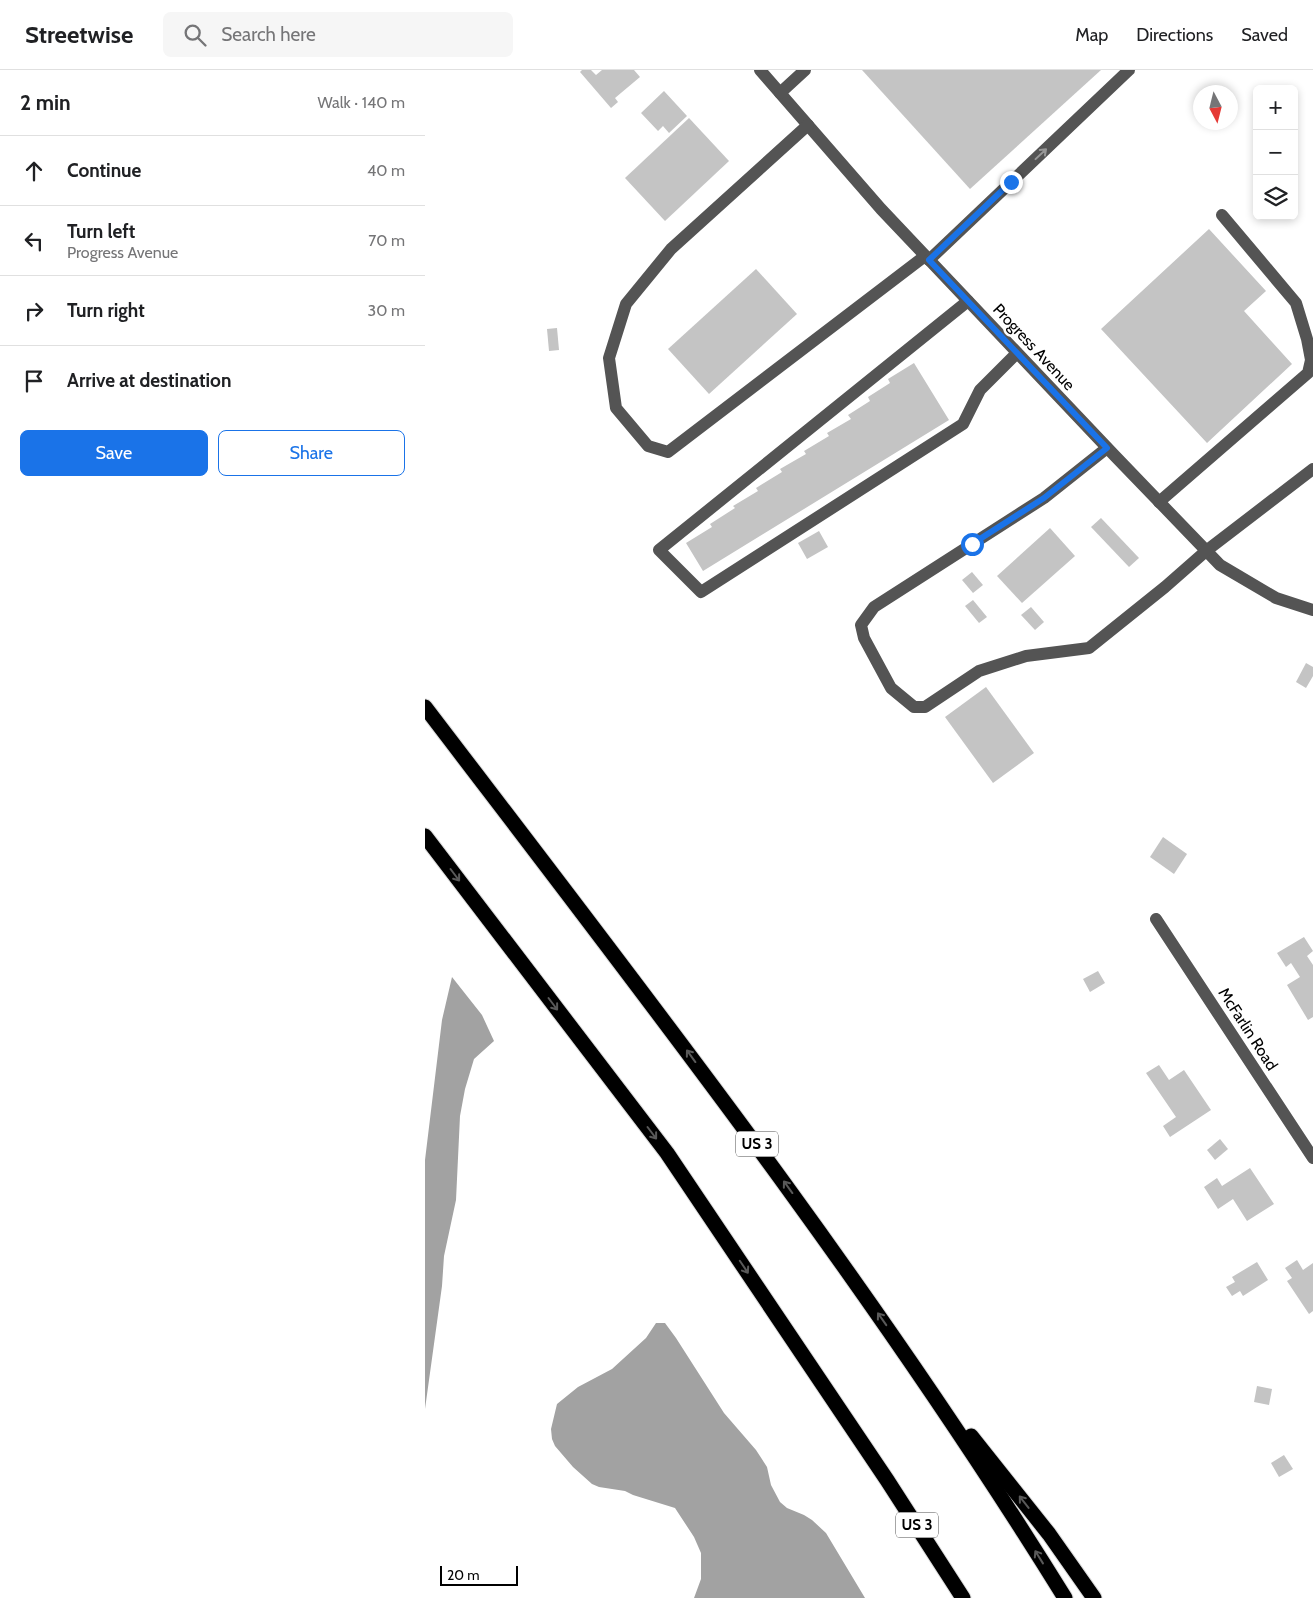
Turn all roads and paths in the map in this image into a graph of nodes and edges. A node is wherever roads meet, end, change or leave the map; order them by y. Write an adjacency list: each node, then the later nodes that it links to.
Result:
1 (759, 70): 4 (street, Progress Avenue)
2 (805, 70): 4 (street)
3 (1129, 70): 7 (street, one-way to 3)
4 (780, 93): 5 (street, Progress Avenue)
5 (808, 125): 7 (street, Progress Avenue); 7 (street)
6 (1222, 215): 12 (street)
7 (927, 258): 8 (street, Progress Avenue)
8 (968, 301): 9 (street, Progress Avenue); 9 (street)
9 (1017, 353): 10 (street, Progress Avenue)
10 (1107, 448): 12 (street, Progress Avenue); 13 (street)
11 (1313, 469): 13 (street)
12 (1159, 502): 13 (street, Progress Avenue)
13 (1206, 551): 14 (street, Progress Avenue)
14 (1313, 610)
15 (425, 707): 19 (highway, US 3, one-way to 15)
16 (425, 836): 20 (highway, US 3, one-way to 20)
17 (1156, 919): 18 (street, McFarlin Road)
18 (1313, 1158)
19 (901, 1348): 23 (highway, US 3, one-way to 19); 24 (highway, one-way to 19)
20 (947, 1571): 21 (highway); 22 (highway, US 3)
21 (958, 1598)
22 (963, 1598)
23 (1065, 1598)
24 (1094, 1598)

